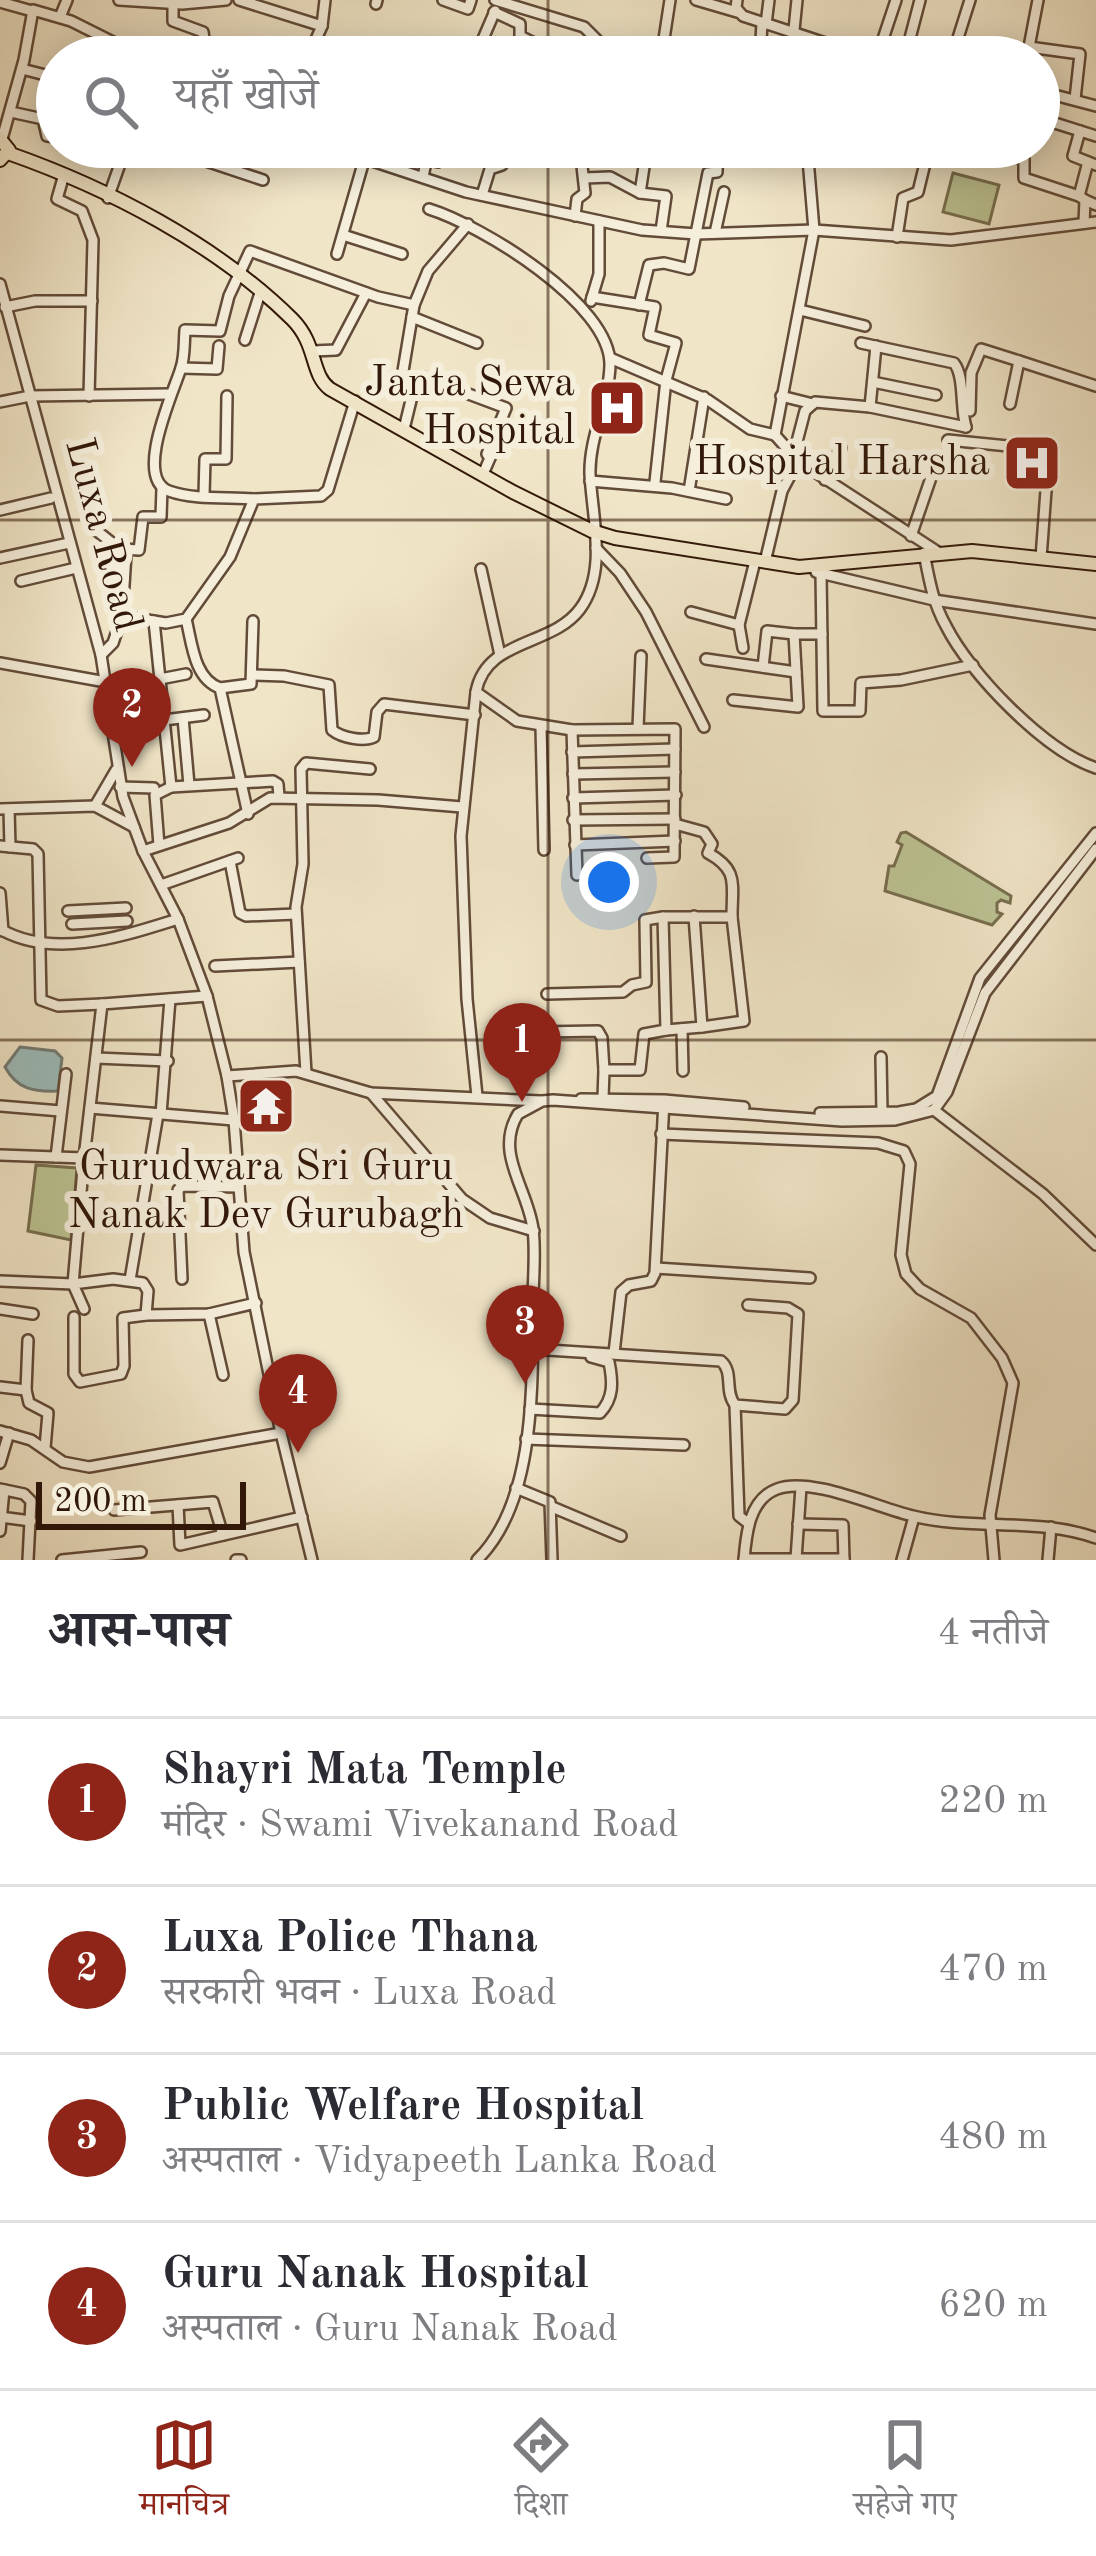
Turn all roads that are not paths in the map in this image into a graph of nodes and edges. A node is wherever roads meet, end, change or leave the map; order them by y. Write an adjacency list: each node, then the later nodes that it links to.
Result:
1 (67, 0): 23 (street)
2 (119, 0): 16 (street)
3 (226, 0): 19 (street)
4 (325, 0): 25 (street)
5 (443, 0): 6 (street)
6 (471, 0)
7 (670, 0): 33 (street)
8 (696, 0): 22 (street)
9 (737, 0): 22 (street)
10 (769, 0): 24 (street)
11 (797, 0): 26 (street)
12 (896, 0): 36 (street)
13 (920, 0): 37 (street)
14 (970, 0): 38 (street)
15 (1038, 0): 39 (street)
16 (144, 1): 19 (street)
17 (245, 1): 25 (street)
18 (0, 2): 21 (street)
19 (173, 3): 28 (street)
20 (496, 4): 30 (street); 31 (street); 32 (street)
21 (34, 7): 23 (street); 41 (street)
22 (739, 13): 24 (street)
23 (60, 17): 27 (street)
24 (764, 23): 26 (street); 34 (street)
25 (322, 26): 29 (street)
26 (794, 30): 35 (street)
27 (99, 36)
28 (204, 36)
29 (317, 36)
30 (482, 36)
31 (520, 36)
32 (593, 36)
33 (664, 36)
34 (760, 36)
35 (809, 36)
36 (884, 36)
37 (911, 36)
38 (959, 36)
39 (1030, 36)
40 (1060, 54): 44 (street)
41 (22, 69): 42 (street); 46 (street)
42 (36, 73)
43 (1060, 96): 44 (street)
44 (1075, 99): 45 (street)
45 (1096, 106)
46 (9, 117): 47 (street); 51 (street)
47 (36, 119)
48 (1060, 124): 49 (street)
49 (1080, 130): 50 (street); 52 (street)
50 (1096, 136)
51 (2, 148): 53 (main road)
52 (1092, 163): 75 (street)
53 (36, 165)
54 (43, 168): 68 (main road)
55 (119, 168): 74 (street)
56 (227, 168): 70 (street)
57 (362, 168): 85 (street)
58 (397, 168): 67 (street)
59 (426, 168): 67 (street)
60 (493, 168): 73 (street)
61 (582, 168): 69 (street)
62 (644, 168): 72 (street)
63 (718, 168): 84 (street)
64 (809, 168): 81 (street)
65 (924, 168): 86 (street)
66 (1024, 168): 75 (street)
67 (423, 177): 73 (street)
68 (63, 178): 74 (main road); 94 (street)
69 (584, 178): 72 (street); 77 (street)
70 (263, 180)
71 (724, 192): 83 (street)
72 (640, 193): 82 (street)
73 (482, 195): 77 (street)
74 (108, 198): 89 (main road)
75 (1087, 200): 79 (street)
76 (429, 209): 80 (street)
77 (575, 216): 78 (street)
78 (598, 221): 82 (street); 93 (street)
79 (1090, 223): 86 (street)
80 (468, 224): 98 (street); 99 (street)
81 (814, 230): 83 (street); 86 (street); 97 (street)
82 (661, 231): 84 (street)
83 (715, 233): 84 (street)
84 (696, 234): 95 (street)
85 (343, 235): 87 (street); 88 (street)
86 (897, 237)
87 (337, 254)
88 (402, 254)
89 (241, 272): 91 (main road); 92 (street); 110 (street)
90 (0, 287): 96 (street, Luxa Road)
91 (261, 290): 102 (street); 107 (main road)
92 (366, 293): 98 (street); 107 (street)
93 (592, 297): 95 (street); 99 (street)
94 (92, 301): 96 (street); 117 (street)
95 (639, 304): 111 (street)
96 (2, 308): 101 (street, Luxa Road)
97 (800, 310): 100 (street); 119 (street)
98 (413, 311): 103 (street); 113 (street)
99 (585, 311): 108 (street)
100 (865, 326)
101 (5, 329): 120 (street, Luxa Road)
102 (245, 340)
103 (477, 343)
104 (861, 343): 106 (street)
105 (219, 346): 110 (street)
106 (876, 346): 112 (street); 128 (street)
107 (313, 351): 122 (main road)
108 (610, 358): 111 (street); 138 (street)
109 (1018, 361): 114 (street); 125 (street); 127 (street)
110 (181, 368): 115 (street)
111 (666, 380): 121 (street); 139 (street)
112 (873, 382): 116 (street); 126 (street)
113 (416, 385): 129 (street); 136 (street)
114 (1096, 386)
115 (169, 394): 117 (street); 141 (street)
116 (936, 395)
117 (89, 396): 120 (street)
118 (227, 396): 143 (street)
119 (781, 396): 124 (street); 130 (street)
120 (27, 397): 123 (street); 144 (street); 150 (street, Luxa Road)
121 (704, 398): 130 (street); 142 (street)
122 (355, 401): 129 (main road); 145 (street)
123 (0, 402)
124 (813, 404): 126 (street); 134 (street)
125 (1010, 404)
126 (870, 407): 128 (street)
127 (970, 411)
128 (966, 427): 132 (street)
129 (404, 429): 136 (main road)
130 (775, 435): 134 (street)
131 (948, 440): 132 (street)
132 (971, 442): 154 (street)
133 (841, 448): 137 (street)
134 (795, 459): 137 (street); 155 (street)
135 (935, 466): 148 (street)
136 (483, 475): 149 (main road)
137 (825, 480): 148 (street)
138 (590, 481): 142 (street); 149 (street)
139 (656, 482)
140 (81, 484): 151 (street)
141 (162, 488): 143 (street); 151 (street)
142 (689, 491): 146 (street)
143 (204, 495): 145 (street)
144 (51, 498): 147 (street); 150 (street)
145 (254, 499): 165 (street)
146 (726, 499)
147 (0, 510)
148 (911, 536): 152 (street)
149 (595, 540): 155 (main road); 174 (street); 193 (street)
150 (67, 543): 153 (street); 159 (street, Luxa Road)
151 (122, 549): 164 (street)
152 (931, 552): 154 (main road); 157 (main road); 162 (street)
153 (0, 558)
154 (1041, 558): 156 (main road)
155 (760, 562): 157 (main road); 169 (street)
156 (1096, 564)
157 (800, 567): 160 (street)
158 (481, 568): 174 (street)
159 (74, 569): 161 (street); 173 (street, Luxa Road); 184 (street)
160 (821, 573): 162 (street); 171 (street)
161 (21, 581)
162 (934, 600): 168 (street); 178 (street)
163 (691, 612): 169 (street)
164 (122, 616): 166 (street); 173 (street)
165 (186, 619): 166 (street); 185 (street)
166 (154, 621): 183 (street)
167 (253, 621): 182 (street)
168 (1096, 624)
169 (739, 625): 172 (street)
170 (794, 634): 171 (street); 179 (street); 180 (street)
171 (822, 634): 178 (street)
172 (742, 648)
173 (101, 655): 184 (street, Luxa Road)
174 (500, 655): 186 (street)
175 (641, 656): 194 (street)
176 (706, 659): 179 (street)
177 (0, 663): 184 (street)
178 (973, 665): 198 (street)
179 (763, 667): 180 (street)
180 (796, 672): 187 (street)
181 (186, 674): 183 (street)
182 (252, 675): 185 (street); 189 (street)
183 (160, 680): 191 (street)
184 (104, 681): 200 (street, Luxa Road)
185 (220, 688): 203 (street)
186 (476, 692): 189 (street); 192 (street)
187 (733, 700)
188 (204, 715): 190 (street)
189 (475, 715): 213 (street)
190 (183, 718): 191 (street); 204 (street)
191 (164, 720): 206 (street)
192 (541, 727): 195 (street); 225 (street)
193 (704, 727)
194 (638, 728): 195 (street); 196 (street)
195 (572, 730): 197 (street)
196 (675, 749): 197 (street); 201 (street)
197 (572, 752): 202 (street)
198 (1096, 768)
199 (370, 769): 210 (street)
200 (116, 770): 205 (street, Luxa Road); 212 (street)
201 (675, 772): 202 (street); 208 (street)
202 (573, 774): 211 (street)
203 (242, 782): 204 (street); 209 (street); 215 (street)
204 (189, 785): 206 (street)
205 (121, 787): 207 (street); 218 (street, Luxa Road)
206 (171, 787): 221 (street)
207 (154, 788)
208 (676, 795): 211 (street); 217 (street)
209 (279, 797): 210 (street); 215 (street)
210 (303, 797): 213 (street); 234 (street)
211 (573, 798): 216 (street)
212 (95, 806): 214 (street); 218 (street)
213 (462, 807): 263 (street)
214 (4, 809): 223 (street)
215 (248, 814): 221 (street)
216 (573, 820): 217 (street); 222 (street)
217 (675, 822): 220 (street); 236 (street)
218 (134, 826): 226 (street, Luxa Road)
219 (1096, 833): 274 (street)
220 (675, 842): 222 (street); 227 (street)
221 (159, 845): 226 (street)
222 (575, 845): 228 (street)
223 (5, 847): 242 (street)
224 (1096, 848): 271 (street)
225 (544, 850)
226 (143, 851): 229 (street, Luxa Road)
227 (647, 858)
228 (577, 875)
229 (160, 885): 234 (street); 238 (street, Luxa Road)
230 (0, 892): 241 (street)
231 (126, 895): 232 (street)
232 (126, 908): 233 (street); 240 (street)
233 (68, 911)
234 (296, 914): 243 (street)
235 (694, 916): 236 (street); 237 (street); 249 (street)
236 (732, 916): 249 (street)
237 (663, 917): 245 (street); 251 (street)
238 (178, 919): 240 (street); 246 (street, Luxa Road)
239 (72, 924): 240 (street)
240 (128, 927): 242 (street)
241 (1, 930): 242 (street)
242 (39, 943): 248 (street)
243 (298, 962): 244 (street); 260 (street)
244 (215, 966)
245 (547, 994)
246 (207, 996): 247 (street); 261 (street, Luxa Road)
247 (170, 999): 248 (street); 255 (street)
248 (102, 1004): 254 (street)
249 (702, 1028): 250 (street)
250 (682, 1029): 251 (street); 258 (street)
251 (666, 1030): 257 (street)
252 (540, 1032): 256 (street)
253 (881, 1057): 274 (street)
254 (96, 1058): 255 (street); 270 (street)
255 (168, 1061): 273 (street)
256 (604, 1070): 257 (street); 264 (street)
257 (640, 1070): 265 (street)
258 (683, 1071)
259 (66, 1073): 272 (street)
260 (306, 1073): 261 (street); 262 (street)
261 (227, 1076): 275 (street, Luxa Road)
262 (371, 1093): 263 (street); 282 (street)
263 (477, 1096): 266 (street)
264 (603, 1098): 265 (street); 267 (street)
265 (641, 1099): 268 (street)
266 (547, 1100): 267 (street); 282 (street)
267 (569, 1101): 268 (street)
268 (664, 1103): 274 (street); 276 (street)
269 (0, 1106): 272 (street)
270 (89, 1108): 273 (street); 280 (street)
271 (934, 1110): 274 (street); 283 (street)
272 (62, 1111): 279 (street)
273 (160, 1114): 275 (street); 287 (street)
274 (875, 1116): 277 (street)
275 (234, 1120): 281 (street, Luxa Road)
276 (661, 1134): 277 (street); 284 (street)
277 (873, 1142): 324 (street)
278 (0, 1155): 279 (street)
279 (56, 1157): 280 (street)
280 (84, 1158): 289 (street)
281 (238, 1187): 286 (street); 290 (street, Luxa Road)
282 (533, 1231): 299 (street)
283 (1096, 1245)
284 (656, 1268): 285 (street); 300 (street)
285 (810, 1278)
286 (182, 1279)
287 (130, 1280): 289 (street); 295 (street)
288 (0, 1281): 289 (street)
289 (73, 1284): 293 (street)
290 (256, 1303): 296 (street); 307 (street, Luxa Road)
291 (748, 1306): 304 (street)
292 (0, 1309): 294 (street)
293 (84, 1309)
294 (33, 1314)
295 (146, 1315): 296 (street); 297 (street)
296 (209, 1315): 301 (street)
297 (74, 1317)
298 (28, 1340): 303 (street)
299 (532, 1352): 300 (street); 305 (street); 305 (street)
300 (614, 1353): 304 (street)
301 (223, 1375)
302 (0, 1387): 303 (street)
303 (26, 1390): 310 (street)
304 (735, 1405): 322 (street)
305 (530, 1409): 308 (street)
306 (4, 1432): 310 (street); 311 (street)
307 (280, 1433): 310 (street); 319 (street, Luxa Road)
308 (526, 1439): 309 (street); 313 (street)
309 (684, 1445)
310 (45, 1448)
311 (0, 1463)
312 (801, 1487): 320 (street); 322 (street); 323 (street)
313 (516, 1488): 316 (street); 336 (street)
314 (2, 1489): 318 (street); 321 (street)
315 (178, 1504): 317 (street); 327 (street); 327 (street)
316 (552, 1507): 328 (street); 337 (street)
317 (114, 1510)
318 (1, 1517): 321 (street); 326 (street)
319 (302, 1517): 327 (street); 335 (street, Luxa Road)
320 (914, 1517): 324 (street); 340 (street)
321 (31, 1521): 333 (street)
322 (748, 1523): 338 (street)
323 (798, 1524): 332 (street); 339 (street)
324 (989, 1524): 325 (street); 341 (street)
325 (1051, 1527): 329 (street); 342 (street)
326 (0, 1531)
327 (223, 1535)
328 (621, 1536)
329 (1096, 1538)
330 (141, 1552): 331 (street)
331 (123, 1558): 334 (street)
332 (796, 1559): 338 (street); 339 (street)
333 (28, 1560)
334 (62, 1560)
335 (312, 1560)
336 (477, 1560)
337 (552, 1560)
338 (744, 1560)
339 (844, 1560)
340 (902, 1560)
341 (994, 1560)
342 (1048, 1560)

